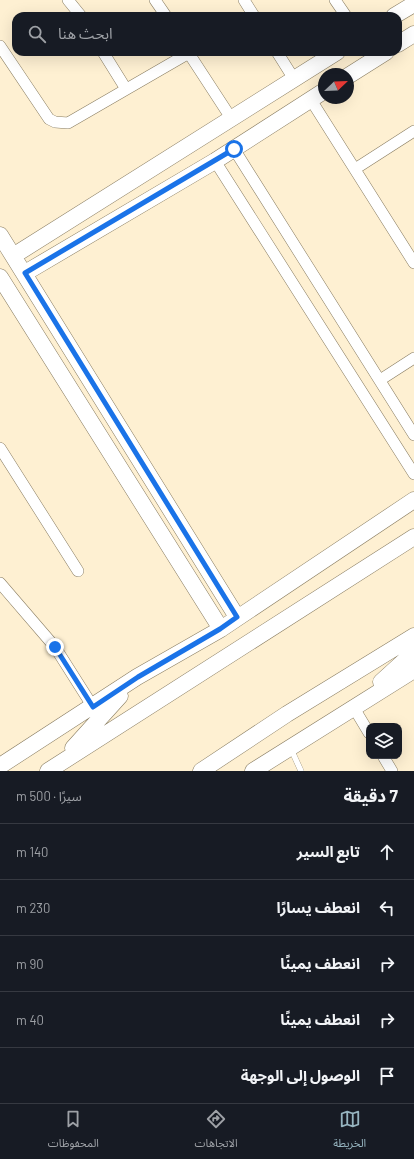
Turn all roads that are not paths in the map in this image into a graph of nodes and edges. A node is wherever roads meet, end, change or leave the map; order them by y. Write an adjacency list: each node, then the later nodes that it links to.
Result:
1 (68, 0): 6 (street)
2 (155, 0): 7 (street)
3 (244, 0): 8 (street)
4 (335, 0): 9 (street)
5 (414, 4): 10 (street)
6 (78, 12)
7 (163, 12)
8 (252, 12)
9 (343, 12)
10 (401, 12)
11 (414, 34): 12 (street)
12 (402, 42)
13 (0, 46): 22 (street)
14 (105, 56): 22 (street)
15 (182, 56): 22 (street)
16 (192, 56): 25 (street)
17 (280, 56): 21 (street)
18 (330, 56): 21 (street)
19 (380, 56): 20 (street)
20 (354, 72)
21 (294, 78): 25 (street)
22 (126, 89)
23 (318, 96): 27 (street)
24 (322, 104): 29 (street)
25 (231, 118): 31 (street)
26 (414, 131): 29 (street)
27 (234, 149): 28 (street); 36 (street)
28 (215, 161): 33 (street); 39 (street)
29 (355, 169): 32 (street)
30 (0, 235): 31 (street)
31 (13, 256): 33 (street)
32 (414, 263)
33 (25, 273): 44 (street)
34 (3, 286): 45 (street)
35 (414, 358): 36 (street)
36 (380, 380): 37 (street)
37 (414, 435)
38 (0, 448): 42 (street)
39 (414, 474)
40 (414, 500): 44 (street)
41 (414, 537): 56 (street)
42 (78, 572)
43 (0, 583): 50 (street)
44 (237, 617): 45 (street)
45 (220, 629): 49 (street)
46 (414, 636): 57 (street)
47 (414, 652): 51 (street)
48 (414, 670): 51 (street)
49 (138, 677): 50 (street); 56 (street)
50 (93, 707): 55 (street)
51 (354, 708): 52 (street); 53 (street)
52 (366, 728)
53 (290, 748): 58 (street); 59 (lane)
54 (385, 759): 60 (street)
55 (0, 766)
56 (53, 768)
57 (200, 771)
58 (253, 771)
59 (300, 771)
60 (392, 771)

